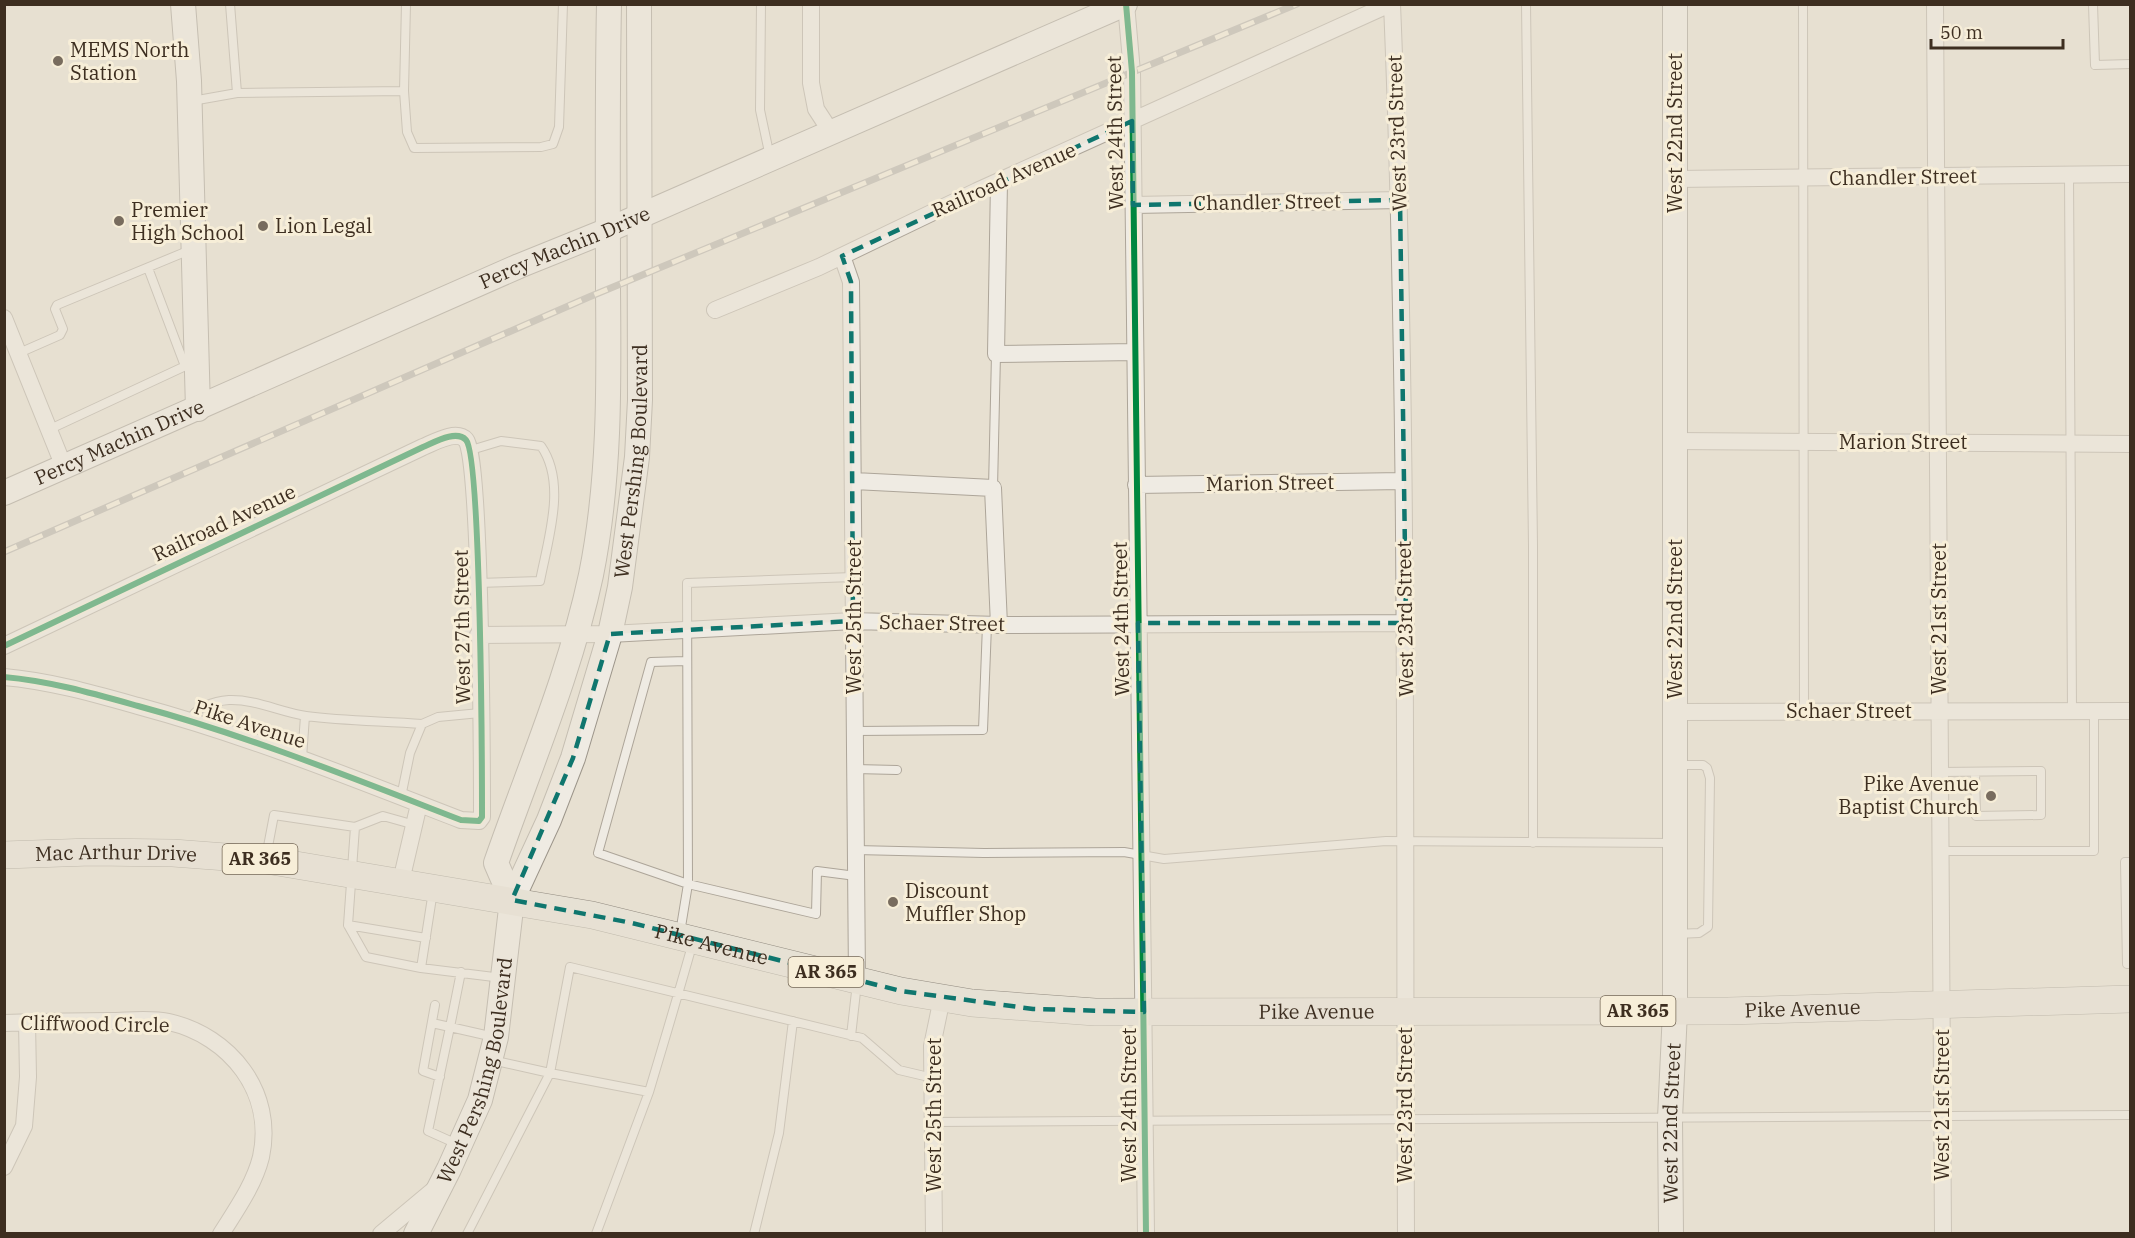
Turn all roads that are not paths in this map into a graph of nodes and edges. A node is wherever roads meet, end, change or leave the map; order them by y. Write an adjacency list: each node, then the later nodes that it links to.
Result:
1 (183, 4): 19 (main road)
2 (230, 4): 18 (lane)
3 (406, 4): 17 (lane)
4 (563, 4): 17 (lane)
5 (609, 4): 32 (main road, West Pershing Boulevard)
6 (639, 4): 31 (main road, West Pershing Boulevard)
7 (761, 4): 22 (lane)
8 (810, 4): 21 (street)
9 (1126, 4): 20 (street, West 24th Street); 21 (main road, Percy Machin Drive)
10 (1391, 4): 20 (street, Railroad Avenue); 29 (street, West 23rd Street)
11 (1526, 4): 92 (lane)
12 (1675, 4): 27 (main road, West 22nd Street)
13 (1803, 4): 26 (lane)
14 (1935, 4): 25 (street, West 21st Street)
15 (2093, 4): 16 (lane)
16 (2130, 64)
17 (405, 92): 18 (lane)
18 (237, 93): 19 (lane)
19 (189, 102): 33 (main road)
20 (1132, 121): 28 (street, Railroad Avenue); 30 (street, West 24th Street)
21 (831, 132): 22 (main road, Percy Machin Drive)
22 (770, 158): 31 (main road, Percy Machin Drive)
23 (2130, 174): 24 (street, Chandler Street)
24 (2069, 175): 25 (street, Chandler Street); 47 (lane)
25 (1936, 176): 26 (street, Chandler Street); 46 (street, West 21st Street)
26 (1803, 178): 27 (street, Chandler Street); 45 (lane)
27 (1675, 179): 44 (main road, West 22nd Street)
28 (999, 182): 34 (street, Railroad Avenue); 40 (street)
29 (1400, 200): 30 (street, Chandler Street); 52 (street, West 23rd Street)
30 (1133, 205): 38 (street, West 24th Street)
31 (640, 216): 32 (main road, Percy Machin Drive); 64 (main road, West Pershing Boulevard)
32 (608, 230): 42 (main road, Percy Machin Drive); 63 (main road, West Pershing Boulevard)
33 (193, 249): 35 (lane); 41 (main road)
34 (842, 256): 36 (street, Railroad Avenue); 51 (street, West 25th Street)
35 (148, 268): 39 (lane); 41 (lane)
36 (715, 310)
37 (4, 318): 39 (street)
38 (1135, 352): 40 (street); 53 (street, West 24th Street)
39 (19, 353): 43 (street)
40 (996, 354): 54 (lane)
41 (191, 364): 42 (main road); 43 (lane)
42 (198, 409): 50 (main road, Percy Machin Drive)
43 (48, 431): 50 (street)
44 (1675, 441): 45 (street, Marion Street); 73 (main road, West 22nd Street)
45 (1804, 442): 46 (street, Marion Street); 74 (lane)
46 (1938, 442): 47 (street, Marion Street); 69 (street, West 21st Street)
47 (2070, 443): 48 (street, Marion Street); 70 (lane)
48 (2130, 444)
49 (471, 450): 57 (street, West 27th Street); 57 (lane); 66 (street, Railroad Avenue)
50 (64, 466): 55 (main road, Percy Machin Drive)
51 (854, 481): 54 (street); 56 (street, West 25th Street)
52 (1403, 481): 53 (street, Marion Street); 60 (street, West 23rd Street)
53 (1136, 485): 59 (street, West 24th Street)
54 (993, 488): 61 (street)
55 (4, 493)
56 (853, 577): 58 (street, West 25th Street); 62 (lane)
57 (478, 583): 65 (street, West 27th Street)
58 (853, 621): 61 (street, Schaer Street); 62 (street, Schaer Street); 79 (street, West 25th Street)
59 (1138, 623): 60 (street, Schaer Street); 61 (street, Schaer Street); 97 (street, West 24th Street)
60 (1406, 623): 91 (street, West 23rd Street)
61 (993, 625): 79 (lane)
62 (686, 630): 64 (street, Schaer Street); 67 (lane)
63 (574, 633): 64 (street, Schaer Street); 65 (street, Schaer Street); 105 (main road, West Pershing Boulevard)
64 (610, 634): 105 (main road, West Pershing Boulevard)
65 (478, 635): 75 (street, West 27th Street)
66 (4, 646)
67 (686, 661): 103 (lane); 103 (lane)
68 (4, 677): 77 (street, Pike Avenue)
69 (1940, 711): 70 (street, Schaer Street); 74 (street, Schaer Street); 84 (street, West 21st Street)
70 (2072, 711): 71 (street, Schaer Street)
71 (2094, 711): 72 (street, Schaer Street); 95 (lane)
72 (2130, 711)
73 (1675, 712): 74 (street, Schaer Street); 81 (main road, West 22nd Street)
74 (1804, 712)
75 (480, 713): 78 (lane); 88 (street, West 27th Street)
76 (305, 716): 77 (lane); 78 (lane); 80 (lane)
77 (189, 721): 80 (street, Pike Avenue)
78 (422, 724): 86 (lane)
79 (855, 731): 82 (street, West 25th Street)
80 (302, 758): 86 (street, Pike Avenue)
81 (1676, 765): 93 (main road, West 22nd Street); 107 (lane)
82 (855, 770): 83 (lane); 94 (street, West 25th Street)
83 (897, 770)
84 (1940, 772): 85 (lane); 95 (street, West 21st Street)
85 (1976, 772): 85 (lane)
86 (401, 796): 87 (street, Pike Avenue)
87 (419, 804): 88 (street, Pike Avenue); 89 (street)
88 (479, 821)
89 (414, 825): 90 (lane); 102 (street)
90 (355, 827): 98 (lane); 100 (lane)
91 (1407, 841): 92 (lane); 97 (lane); 120 (street, West 23rd Street)
92 (1533, 843): 93 (lane)
93 (1676, 843): 107 (main road, West 22nd Street)
94 (856, 850): 97 (lane); 101 (street, West 25th Street)
95 (1940, 851): 118 (street, West 21st Street)
96 (4, 855): 98 (main road, Mac Arthur Drive / AR 365)
97 (1141, 855): 122 (street, West 24th Street)
98 (266, 860): 100 (main road, Mac Arthur Drive / AR 365)
99 (2130, 862): 110 (lane)
100 (351, 874): 102 (main road, Mac Arthur Drive / AR 365); 106 (lane)
101 (856, 876): 103 (lane); 114 (street, West 25th Street)
102 (401, 882): 104 (main road, Mac Arthur Drive / AR 365)
103 (688, 884): 108 (lane)
104 (434, 887): 105 (main road, Mac Arthur Drive / AR 365); 109 (lane)
105 (512, 900): 108 (main road, Pike Avenue / AR 365); 113 (main road, West Pershing Boulevard)
106 (348, 925): 109 (lane); 111 (lane)
107 (1676, 934): 121 (main road, West 22nd Street)
108 (687, 937): 114 (main road, Pike Avenue / AR 365); 115 (lane)
109 (426, 938): 111 (lane)
110 (2130, 964)
111 (421, 968): 112 (lane)
112 (460, 972): 113 (lane); 127 (lane)
113 (502, 978): 129 (main road, West Pershing Boulevard)
114 (857, 980): 116 (main road, Pike Avenue / AR 365); 128 (lane)
115 (678, 994): 124 (lane); 130 (lane); 133 (lane)
116 (942, 998): 122 (main road, Pike Avenue / AR 365); 132 (street, West 25th Street)
117 (2130, 999): 118 (main road, Pike Avenue / AR 365)
118 (1941, 1004): 121 (main road, Pike Avenue / AR 365); 135 (street, West 21st Street)
119 (435, 1005): 126 (lane)
120 (1405, 1010): 121 (main road, Pike Avenue / AR 365); 122 (main road, Pike Avenue / AR 365); 137 (street, West 23rd Street)
121 (1676, 1011): 136 (main road, West 22nd Street)
122 (1144, 1012): 138 (street, West 24th Street)
123 (27, 1022): 125 (street, Cliffwood Circle); 141 (street); 143 (street, Cliffwood Circle)
124 (793, 1022): 128 (lane); 148 (lane)
125 (4, 1023)
126 (432, 1023): 127 (lane); 131 (lane)
127 (450, 1027): 129 (lane); 131 (lane)
128 (850, 1036): 132 (lane)
129 (494, 1048): 130 (lane); 140 (main road, West Pershing Boulevard)
130 (550, 1073): 133 (lane); 146 (lane)
131 (440, 1077): 140 (lane)
132 (933, 1078): 139 (street, West 25th Street)
133 (649, 1092): 147 (lane)
134 (2130, 1115): 135 (lane)
135 (1942, 1116): 136 (lane); 153 (street, West 21st Street)
136 (1670, 1118): 137 (lane); 152 (main road, West 22nd Street)
137 (1405, 1119): 138 (lane); 151 (street, West 23rd Street)
138 (1145, 1120): 139 (lane); 150 (street, West 24th Street)
139 (934, 1122): 149 (street, West 25th Street)
140 (460, 1146): 142 (main road, West Pershing Boulevard)
141 (4, 1167)
142 (442, 1183): 144 (street); 145 (main road, West Pershing Boulevard)
143 (221, 1233)
144 (381, 1233)
145 (416, 1233)
146 (467, 1233)
147 (596, 1233)
148 (754, 1233)
149 (934, 1233)
150 (1146, 1233)
151 (1406, 1233)
152 (1671, 1233)
153 (1943, 1233)

